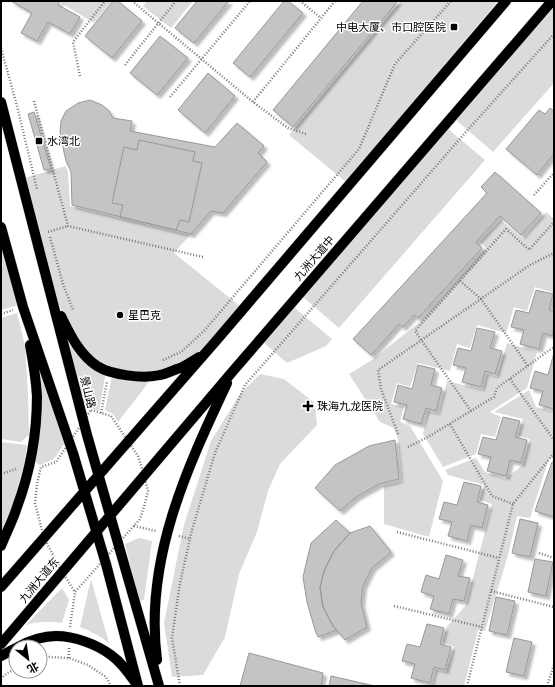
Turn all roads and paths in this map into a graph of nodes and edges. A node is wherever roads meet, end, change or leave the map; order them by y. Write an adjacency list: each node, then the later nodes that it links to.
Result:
1 (105, 1): 16 (path)
2 (132, 1): 11 (path)
3 (176, 1): 11 (path)
4 (250, 1): 14 (path)
5 (300, 1): 10 (path)
6 (335, 1): 10 (path)
7 (451, 1): 40 (path)
8 (506, 1): 38 (main road, 九洲大道中)
9 (552, 1): 42 (main road, 九洲大道中)
10 (321, 18): 20 (path)
11 (158, 23): 14 (path); 15 (path)
12 (554, 34): 76 (path)
13 (1, 48): 23 (path)
14 (201, 59): 17 (path); 20 (path)
15 (125, 65)
16 (80, 76)
17 (170, 98)
18 (34, 101): 27 (path)
19 (1, 102): 33 (main road, 景山路)
20 (253, 102): 21 (path)
21 (306, 134)
22 (554, 176): 24 (path)
23 (39, 195)
24 (534, 195)
25 (554, 222): 32 (path)
26 (47, 225): 29 (path)
27 (68, 226): 29 (path); 31 (path)
28 (1, 227): 35 (main road)
29 (48, 232): 36 (path)
30 (554, 253): 34 (path)
31 (203, 257)
32 (460, 281): 34 (path); 37 (path)
33 (51, 294): 43 (main road); 52 (main road, 景山路)
34 (481, 299): 37 (path); 41 (path)
35 (23, 307): 53 (main road); 58 (main road)
36 (74, 315)
37 (422, 340): 45 (path); 48 (path)
38 (215, 342): 43 (main road); 52 (main road, 九洲大道中)
39 (554, 348): 41 (path)
40 (158, 363)
41 (528, 366): 44 (path)
42 (233, 370): 55 (main road, 九洲大道中); 75 (main road)
43 (109, 371): 46 (path)
44 (510, 379): 45 (path); 49 (path)
45 (471, 411): 47 (path)
46 (101, 413)
47 (450, 424): 50 (path); 54 (path)
48 (398, 434)
49 (554, 440)
50 (408, 447)
51 (554, 453): 54 (path)
52 (98, 476): 53 (main road, 九洲大道中); 55 (main road, 景山路)
53 (84, 492): 56 (main road); 62 (main road)
54 (513, 504): 60 (path)
55 (110, 516): 56 (main road, 九洲大道中); 75 (main road, 景山路)
56 (96, 532): 68 (main road, 九洲大道东); 74 (main road)
57 (397, 532): 60 (path)
58 (1, 546)
59 (539, 553): 61 (path)
60 (499, 558): 63 (path)
61 (554, 558)
62 (1, 587)
63 (491, 591): 65 (path); 66 (path)
64 (394, 606): 66 (path)
65 (554, 607)
66 (482, 627): 77 (path)
67 (37, 639): 74 (main road)
68 (1, 644)
69 (48, 657): 73 (path)
70 (554, 665): 78 (path)
71 (8, 673): 72 (path)
72 (1, 680)
73 (111, 686)
74 (138, 686)
75 (160, 686)
76 (180, 686)
77 (467, 686)
78 (547, 686)

